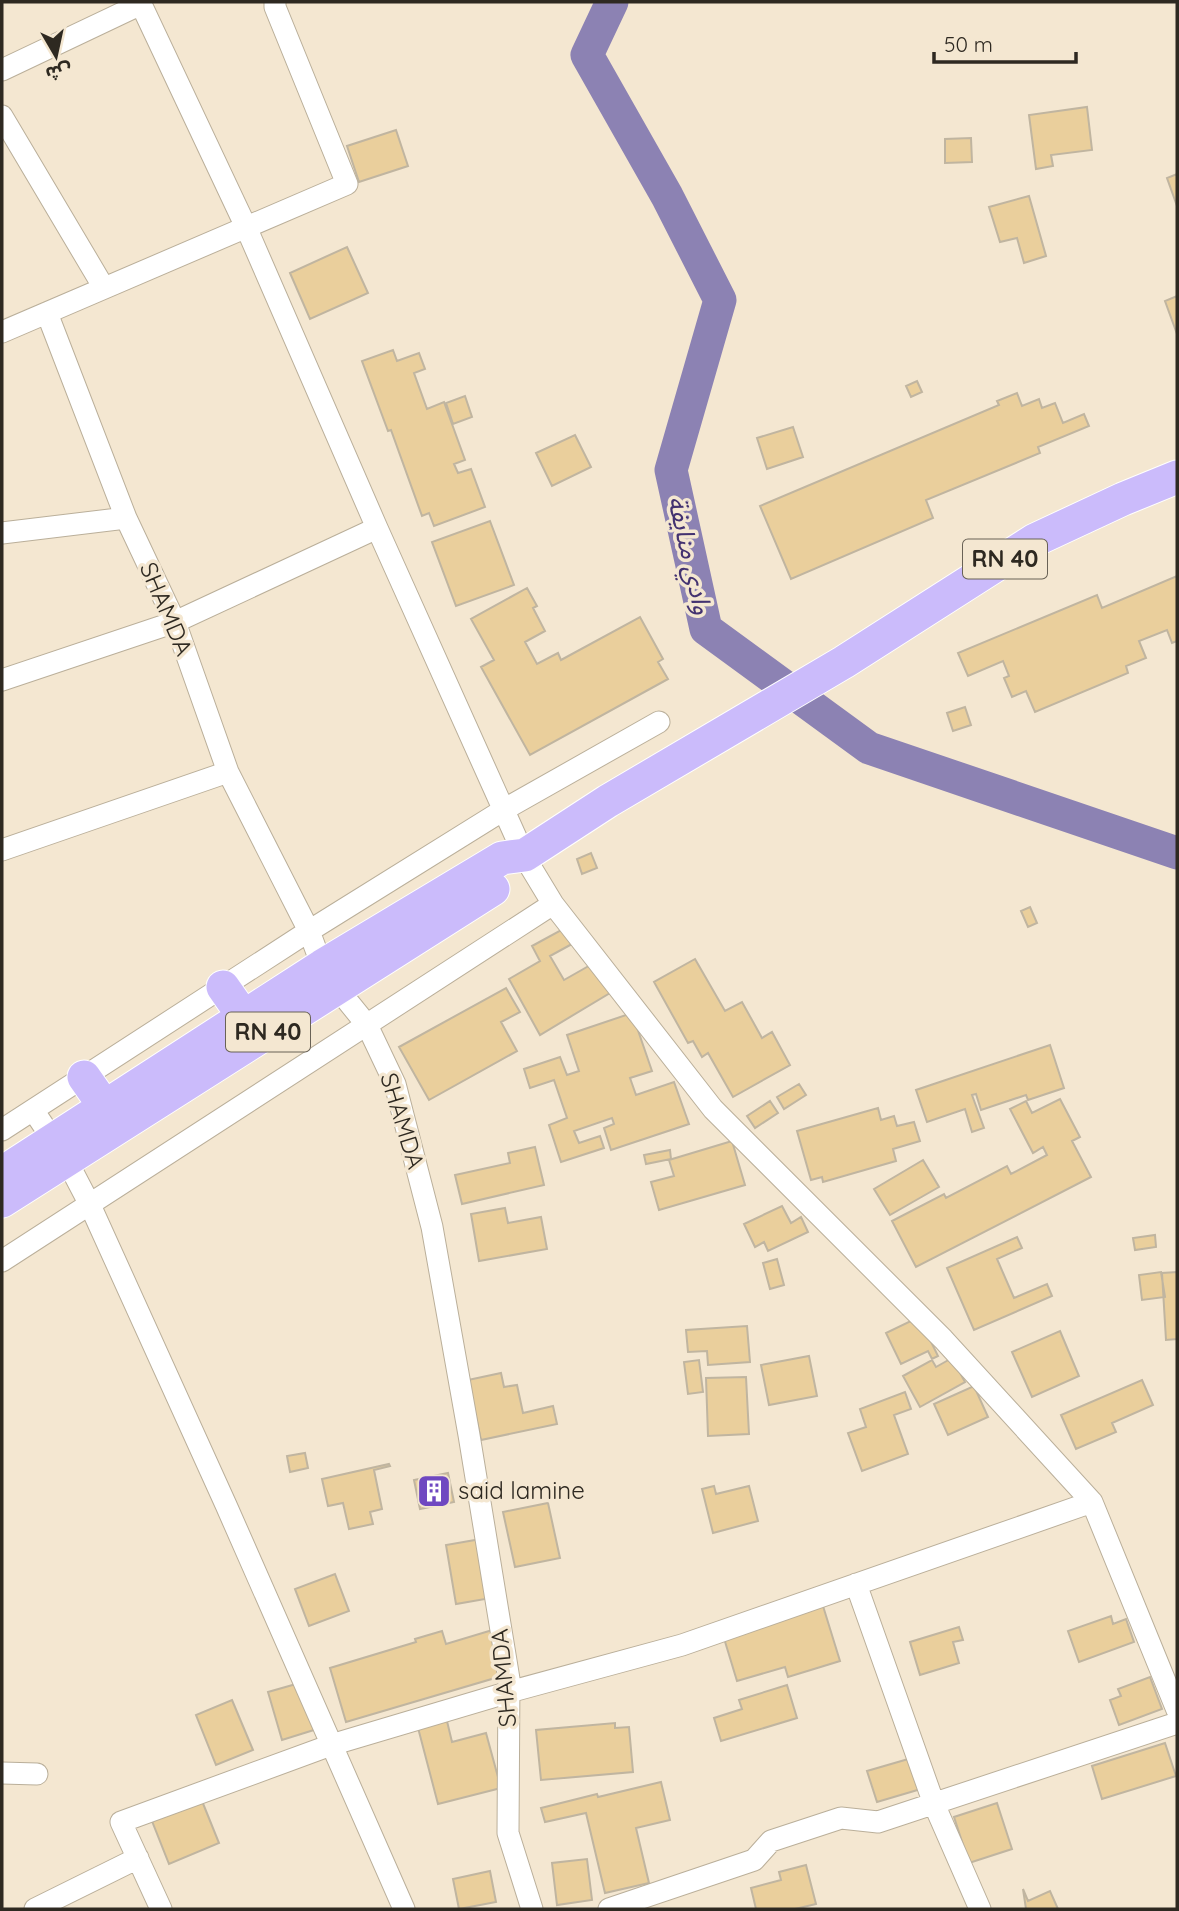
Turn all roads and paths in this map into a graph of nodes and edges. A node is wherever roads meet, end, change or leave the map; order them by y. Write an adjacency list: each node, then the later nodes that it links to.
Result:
1 (275, 2): 5 (street)
2 (140, 3): 3 (street); 5 (street)
3 (2, 70)
4 (2, 116): 6 (street)
5 (247, 228): 6 (street); 11 (street)
6 (104, 288): 7 (street)
7 (47, 313): 8 (street); 10 (street, SHAMDA)
8 (2, 332)
9 (1177, 477): 19 (main road, RN 40)
10 (126, 518): 12 (street); 13 (street, SHAMDA)
11 (377, 528): 13 (street); 17 (street)
12 (2, 533)
13 (174, 622): 14 (street); 16 (street, SHAMDA)
14 (2, 680)
15 (659, 722): 17 (street)
16 (228, 772): 18 (street); 21 (street, SHAMDA)
17 (505, 809): 19 (street); 21 (street)
18 (2, 850)
19 (525, 855): 20 (street); 22 (main road, RN 40)
20 (553, 904): 25 (street); 35 (street)
21 (309, 931): 22 (street, SHAMDA); 23 (street)
22 (330, 977): 24 (main road, RN 40); 25 (street, SHAMDA); 30 (main road, RN 40)
23 (223, 987): 24 (main road); 26 (street)
24 (244, 1017): 27 (main road, RN 40)
25 (367, 1025): 33 (street); 37 (street, SHAMDA)
26 (84, 1077): 27 (main road); 28 (street)
27 (105, 1107): 30 (main road, RN 40)
28 (33, 1110): 29 (street); 30 (street)
29 (2, 1130)
30 (60, 1150): 31 (main road, RN 40); 32 (main road, RN 40); 33 (street)
31 (2, 1173)
32 (2, 1201)
33 (90, 1205): 34 (street); 40 (street)
34 (2, 1261)
35 (1092, 1502): 36 (street); 38 (street)
36 (856, 1584): 37 (street); 43 (street)
37 (509, 1692): 40 (street); 48 (street, SHAMDA)
38 (1177, 1710)
39 (1177, 1723): 43 (street)
40 (331, 1745): 44 (street); 47 (street)
41 (2, 1773): 42 (street)
42 (37, 1774)
43 (934, 1804): 49 (street); 50 (street)
44 (138, 1858): 45 (street); 46 (street)
45 (35, 1909)
46 (161, 1909)
47 (404, 1909)
48 (532, 1909)
49 (609, 1909)
50 (980, 1909)

